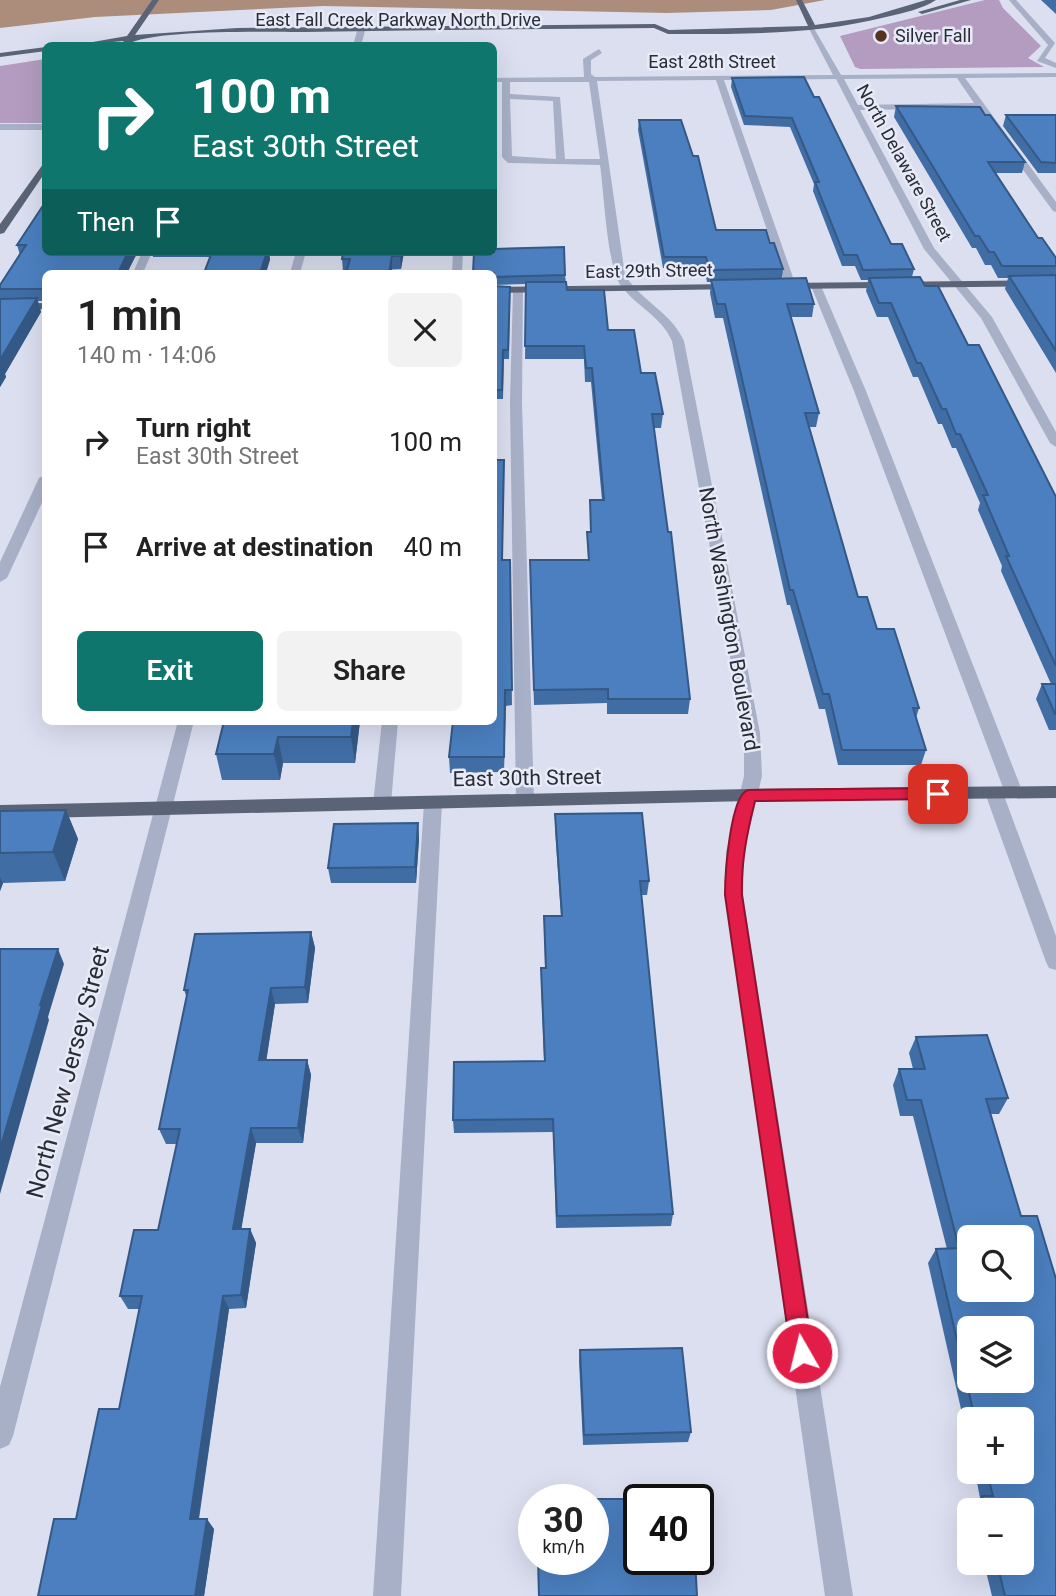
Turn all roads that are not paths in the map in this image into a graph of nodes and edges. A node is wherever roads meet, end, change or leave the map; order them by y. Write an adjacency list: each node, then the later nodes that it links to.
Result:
1 (156, 0): 12 (main road)
2 (799, 0): 7 (main road, North Delaware Street)
3 (918, 0): 7 (main road)
4 (933, 0): 7 (main road)
5 (968, 0): 7 (main road)
6 (1012, 0): 18 (street)
7 (811, 27): 9 (main road, East Fall Creek Parkway North Drive); 21 (street, North Delaware Street)
8 (361, 31): 9 (main road, East Fall Creek Parkway North Drive); 10 (main road, East Fall Creek Parkway North Drive); 13 (main road, East Fall Creek Parkway North Drive); 14 (street)
9 (668, 32): 11 (main road, East Fall Creek Parkway North Drive)
10 (620, 36)
11 (656, 37)
12 (127, 42)
13 (146, 42)
14 (358, 42)
15 (42, 50): 17 (main road)
16 (599, 51): 23 (street, North Washington Boulevard)
17 (0, 55)
18 (1056, 66)
19 (1056, 75): 20 (street, East 28th Street)
20 (959, 76): 21 (street, East 28th Street); 27 (street)
21 (837, 77): 22 (street, East 28th Street); 28 (street, North Delaware Street)
22 (719, 78): 23 (street, East 28th Street); 39 (street)
23 (593, 79): 25 (street, East 28th Street); 32 (street, North Washington Boulevard)
24 (497, 80): 25 (street, East 28th Street)
25 (506, 80): 26 (street)
26 (506, 96): 31 (street); 31 (street)
27 (980, 105): 28 (street); 34 (street)
28 (854, 108): 37 (street, North Delaware Street)
29 (0, 127): 30 (street)
30 (42, 127)
31 (561, 162): 32 (street)
32 (604, 162): 42 (street, North Washington Boulevard)
33 (42, 169): 35 (main road)
34 (1056, 209)
35 (0, 231)
36 (1056, 283): 37 (main road)
37 (959, 284): 40 (main road); 47 (street, North Delaware Street)
38 (777, 286): 39 (main road)
39 (791, 286): 40 (main road)
40 (816, 286): 54 (street)
41 (750, 287): 42 (main road, East 29th Street)
42 (629, 288): 44 (main road, East 29th Street); 55 (street, North Washington Boulevard)
43 (497, 290): 44 (main road, East 29th Street)
44 (518, 290): 56 (street)
45 (42, 306): 46 (main road)
46 (0, 307)
47 (1056, 443)
48 (42, 487): 49 (street)
49 (0, 578)
50 (185, 725): 59 (street, North New Jersey Street)
51 (390, 725): 58 (street)
52 (1056, 792): 54 (main road, East 30th Street)
53 (994, 793): 54 (main road, East 30th Street); 55 (main road, East 30th Street); 61 (street)
54 (1013, 793)
55 (748, 795): 56 (main road, East 30th Street); 64 (street, North Washington Boulevard)
56 (525, 801): 57 (main road, East 30th Street)
57 (433, 803): 58 (main road, East 30th Street); 63 (street)
58 (382, 804): 59 (main road, East 30th Street)
59 (164, 809): 60 (main road, East 30th Street); 62 (street, North New Jersey Street)
60 (0, 812)
61 (1056, 962)
62 (0, 1436)
63 (387, 1596)
64 (839, 1596)

